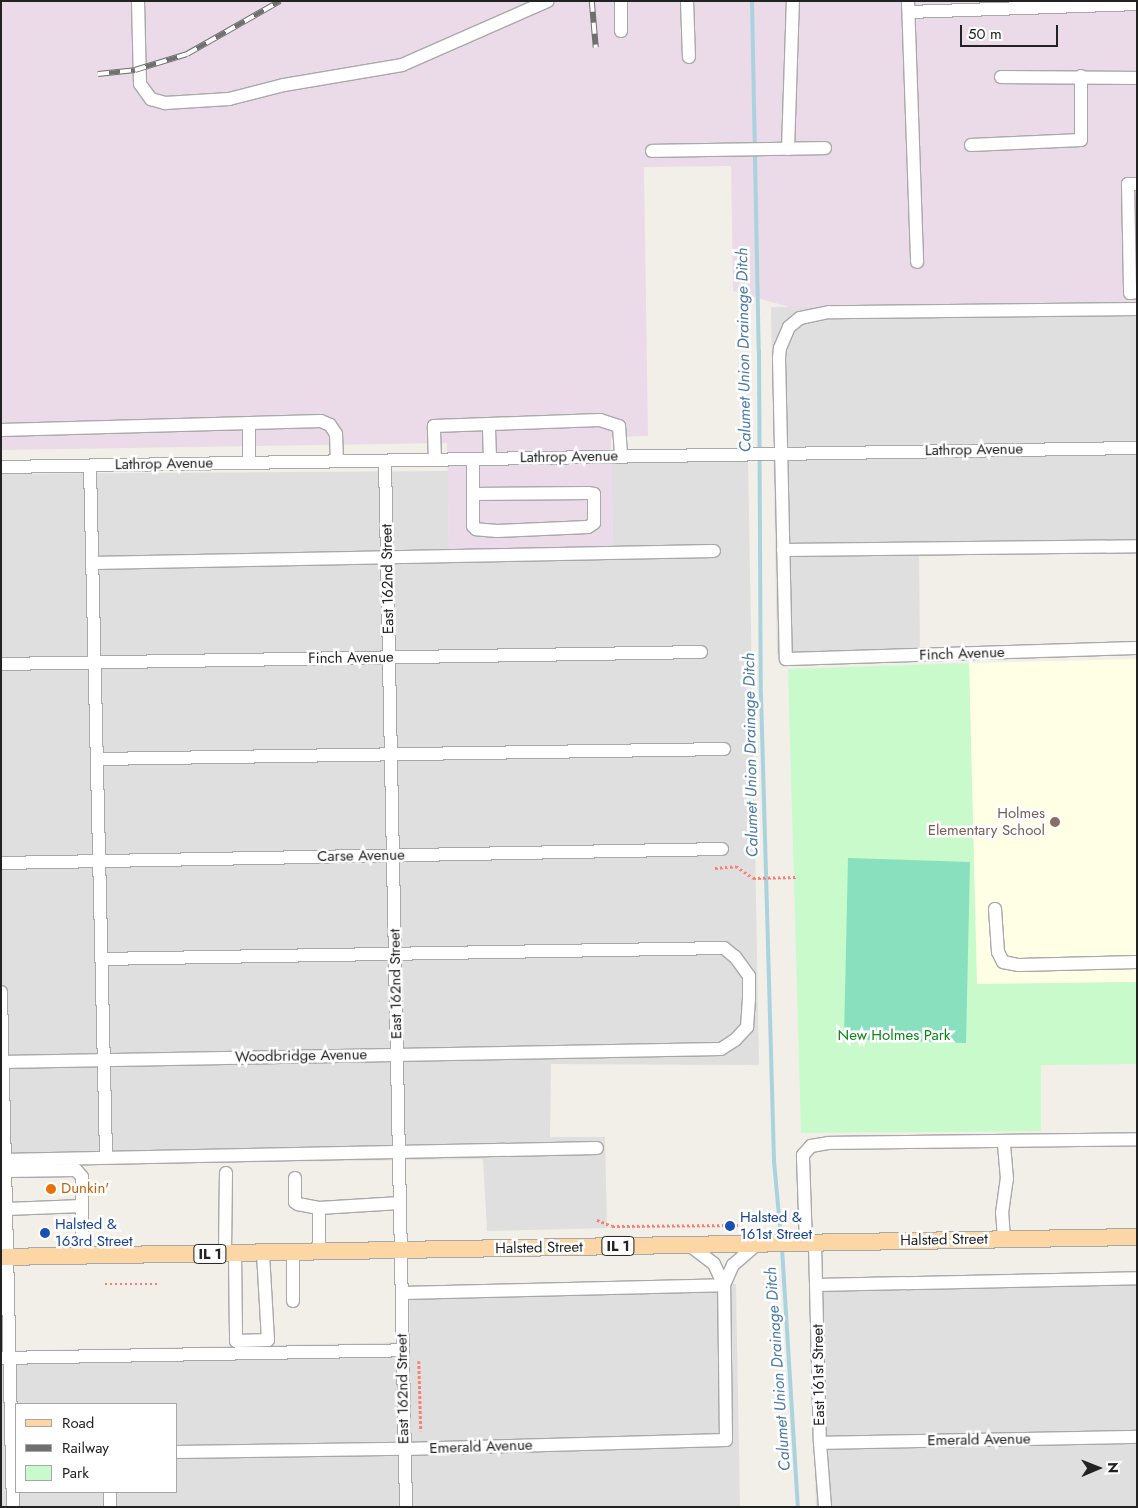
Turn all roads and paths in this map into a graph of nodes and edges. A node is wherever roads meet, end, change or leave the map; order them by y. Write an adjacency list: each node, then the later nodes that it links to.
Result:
1 (138, 1): 2 (street)
2 (548, 1)
3 (621, 1): 8 (street)
4 (687, 1): 9 (street)
5 (793, 1): 14 (street)
6 (1137, 4): 7 (street)
7 (909, 7): 18 (street)
8 (621, 31)
9 (689, 57)
10 (1081, 76): 11 (street); 12 (street); 13 (street)
11 (1001, 77)
12 (1137, 78)
13 (971, 144)
14 (788, 148): 15 (street); 16 (street)
15 (825, 148)
16 (652, 151)
17 (1137, 184): 19 (street)
18 (917, 262)
19 (1137, 292)
20 (1137, 309): 25 (street)
21 (250, 423): 23 (street); 31 (street); 32 (street)
22 (489, 424): 26 (street); 27 (street); 30 (street)
23 (1, 430)
24 (1137, 448): 25 (street, Lathrop Avenue)
25 (776, 454): 26 (street, Lathrop Avenue); 37 (street)
26 (621, 457): 27 (street, Lathrop Avenue)
27 (490, 458): 28 (street, Lathrop Avenue)
28 (473, 459): 30 (street, Lathrop Avenue); 35 (street)
29 (385, 460): 30 (street, Lathrop Avenue); 31 (street, Lathrop Avenue); 39 (street, East 162nd Street)
30 (435, 460)
31 (337, 461): 32 (street, Lathrop Avenue)
32 (250, 462): 33 (street, Lathrop Avenue)
33 (90, 466): 34 (street, Lathrop Avenue); 40 (street)
34 (1, 467)
35 (473, 494): 35 (street)
36 (1137, 546): 37 (street)
37 (783, 550): 41 (street, Finch Avenue)
38 (714, 551): 39 (street)
39 (387, 557): 40 (street); 43 (street, East 162nd Street)
40 (92, 563): 44 (street)
41 (1137, 648)
42 (701, 652): 43 (street, Finch Avenue)
43 (389, 658): 44 (street, Finch Avenue); 47 (street, East 162nd Street)
44 (94, 663): 45 (street, Finch Avenue); 48 (street)
45 (1, 664)
46 (724, 749): 47 (street)
47 (391, 756): 48 (street); 50 (street, East 162nd Street)
48 (97, 759): 51 (street)
49 (722, 850): 50 (street, Carse Avenue)
50 (393, 856): 51 (street, Carse Avenue); 56 (street, East 162nd Street)
51 (99, 861): 52 (street, Carse Avenue); 57 (street)
52 (1, 863)
53 (715, 868): 54 (path)
54 (797, 877)
55 (995, 910): 58 (street)
56 (395, 953): 57 (street); 60 (street, East 162nd Street); 60 (street, Woodbridge Avenue)
57 (102, 959): 61 (street)
58 (1137, 962)
59 (1, 992): 62 (street)
60 (397, 1054): 61 (street, Woodbridge Avenue); 66 (street, East 162nd Street)
61 (104, 1060): 62 (street, Woodbridge Avenue); 67 (street)
62 (2, 1062): 68 (street)
63 (1137, 1138): 64 (street, East 161st Street)
64 (1004, 1140): 79 (street); 80 (street, East 161st Street)
65 (597, 1148): 66 (street)
66 (399, 1152): 67 (street); 72 (street, East 162nd Street)
67 (106, 1157): 68 (street)
68 (4, 1163): 71 (street); 73 (street)
69 (226, 1173): 86 (street)
70 (295, 1178): 74 (street)
71 (4, 1190): 75 (street)
72 (400, 1203): 74 (street); 83 (street, East 162nd Street)
73 (82, 1206): 75 (street); 88 (street)
74 (319, 1208): 85 (street)
75 (7, 1209): 89 (street)
76 (597, 1220): 77 (path)
77 (738, 1225)
78 (1137, 1237): 79 (main road, Halsted Street / IL 1)
79 (1004, 1239): 80 (main road, Halsted Street / IL 1)
80 (811, 1243): 81 (main road, Halsted Street / IL 1); 94 (street, East 161st Street)
81 (757, 1244): 82 (main road, Halsted Street / IL 1); 93 (street)
82 (689, 1245): 83 (main road, Halsted Street / IL 1); 93 (street)
83 (401, 1251): 85 (main road, Halsted Street / IL 1); 95 (street, East 162nd Street)
84 (292, 1252): 85 (main road, Halsted Street / IL 1); 87 (main road, Halsted Street / IL 1); 96 (street)
85 (319, 1252)
86 (230, 1253): 87 (main road, Halsted Street / IL 1); 87 (street); 88 (main road, Halsted Street / IL 1)
87 (264, 1253)
88 (82, 1256): 89 (main road, Halsted Street / IL 1)
89 (5, 1257): 97 (street)
90 (1137, 1278): 94 (street)
91 (105, 1284): 92 (path)
92 (157, 1284)
93 (724, 1285): 95 (street); 104 (street, Emerald Avenue)
94 (816, 1285): 103 (street, East 161st Street)
95 (402, 1293): 98 (street, East 162nd Street)
96 (293, 1301)
97 (5, 1321): 99 (street)
98 (403, 1350): 99 (street); 104 (street, East 162nd Street)
99 (6, 1358): 106 (street)
100 (419, 1361): 101 (path)
101 (421, 1431)
102 (1137, 1437): 103 (street, Emerald Avenue)
103 (820, 1444): 111 (street, East 161st Street)
104 (404, 1449): 105 (street, Emerald Avenue); 110 (street, East 162nd Street)
105 (178, 1452)
106 (10, 1456): 108 (street)
107 (110, 1493): 109 (street)
108 (13, 1507)
109 (110, 1507)
110 (406, 1507)
111 (825, 1507)

